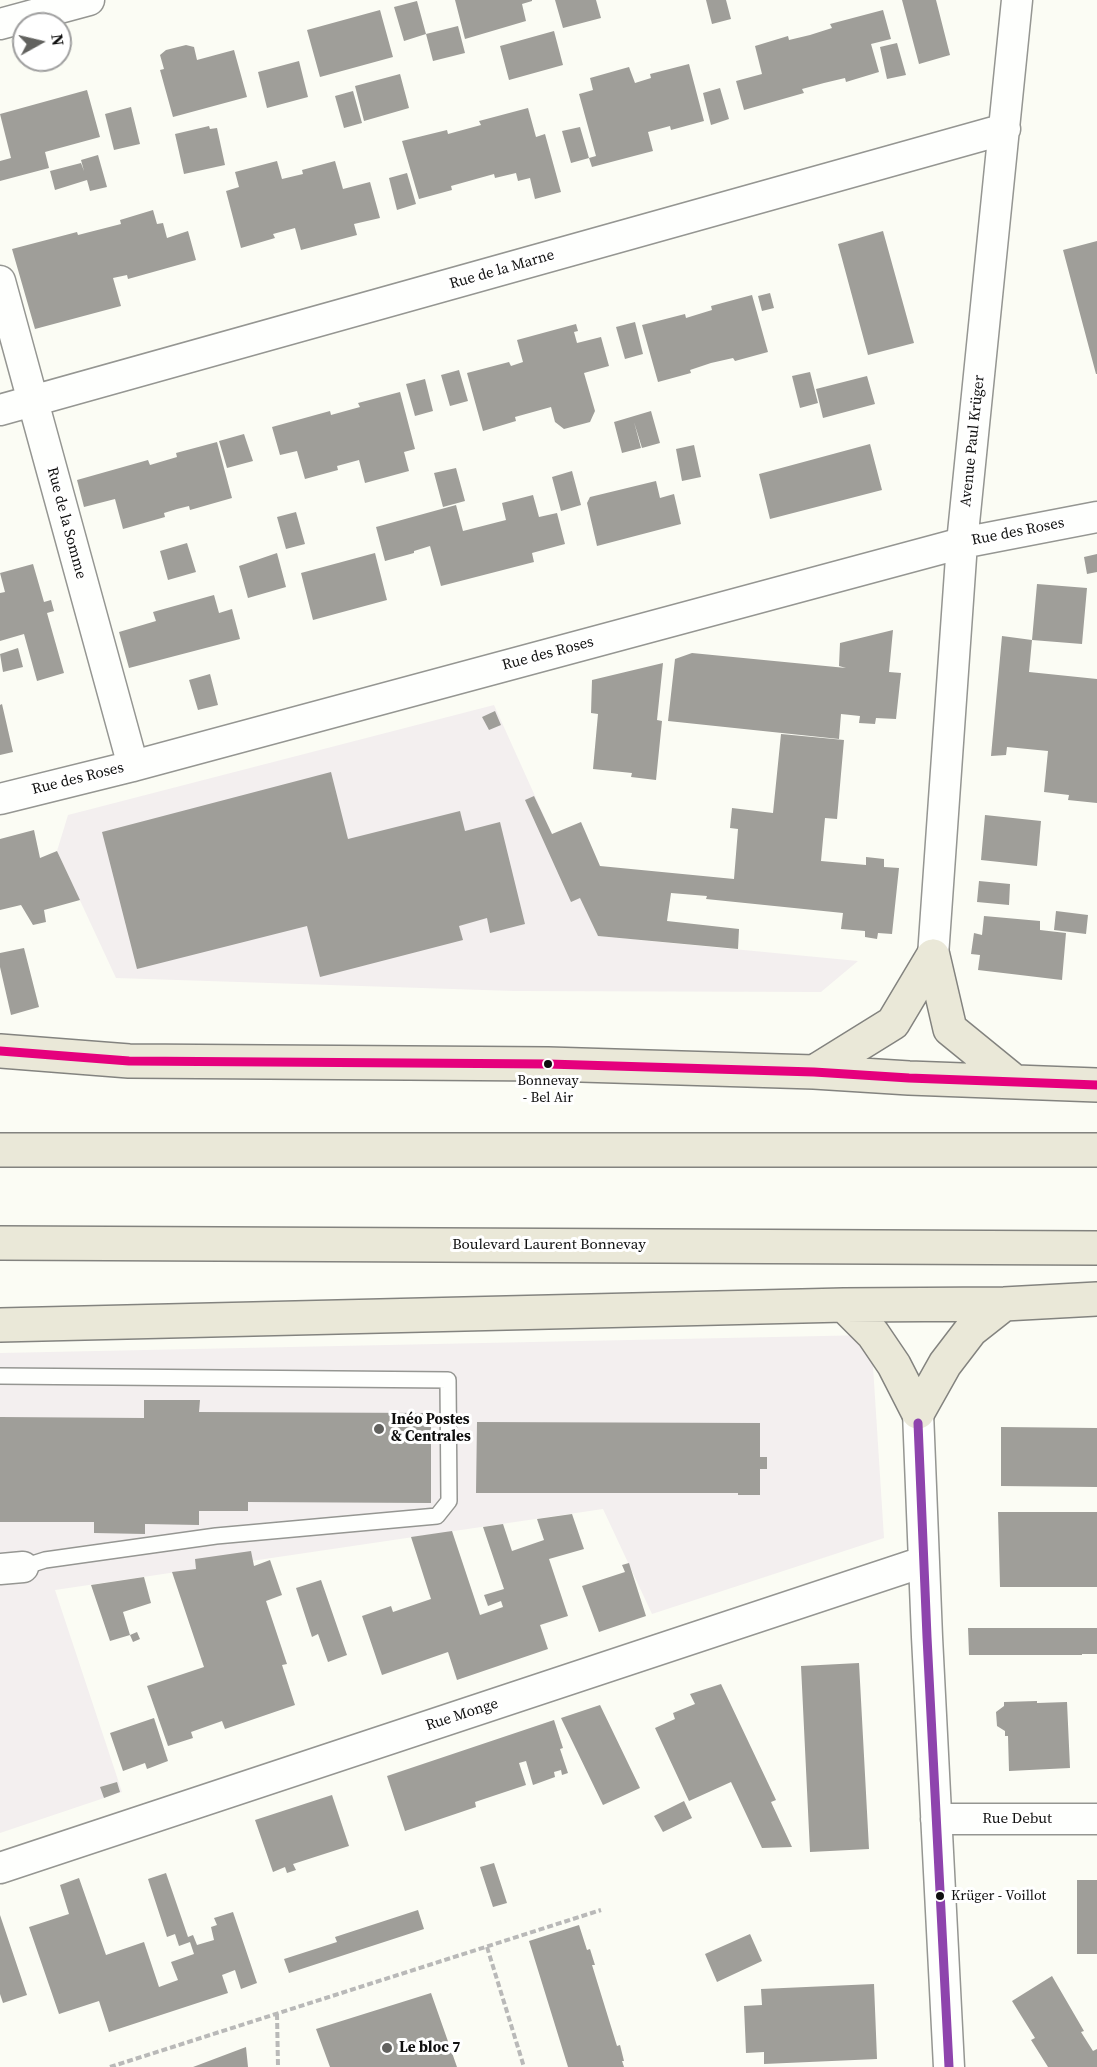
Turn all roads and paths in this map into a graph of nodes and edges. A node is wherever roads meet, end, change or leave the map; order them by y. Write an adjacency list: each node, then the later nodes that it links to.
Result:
1 (89, 0): 3 (street)
2 (1017, 0): 4 (street, Avenue Paul Krüger)
3 (0, 24)
4 (1005, 129): 6 (street, Rue de la Marne); 9 (street, Avenue Paul Krüger)
5 (0, 280): 6 (street, Rue de la Somme)
6 (33, 401): 7 (street, Rue de la Marne); 10 (street, Rue de la Somme)
7 (0, 410)
8 (1097, 517): 9 (street, Rue des Roses)
9 (962, 543): 10 (street, Rue des Roses); 12 (street, Avenue Paul Krüger)
10 (133, 765): 11 (street, Rue des Roses)
11 (0, 799)
12 (933, 956): 14 (highway); 15 (highway)
13 (0, 1051): 14 (highway)
14 (814, 1072): 15 (highway)
15 (1016, 1082): 16 (highway)
16 (1097, 1085)
17 (0, 1150): 18 (highway)
18 (1097, 1150)
19 (0, 1243): 20 (highway, Boulevard Laurent Bonnevay)
20 (1097, 1248)
21 (1097, 1299): 22 (highway)
22 (1004, 1304): 23 (highway); 26 (highway)
23 (844, 1305): 24 (highway); 26 (highway)
24 (0, 1325)
25 (0, 1376): 28 (lane)
26 (918, 1412): 27 (street)
27 (923, 1563): 29 (street); 31 (street, Rue Monge)
28 (11, 1568)
29 (936, 1819): 30 (street, Rue Debut); 38 (street)
30 (1097, 1820)
31 (0, 1868)
32 (601, 1910): 33 (path)
33 (487, 1947): 34 (path); 37 (path)
34 (277, 2014): 35 (path); 36 (path)
35 (110, 2067)
36 (278, 2067)
37 (524, 2067)
38 (949, 2067)

